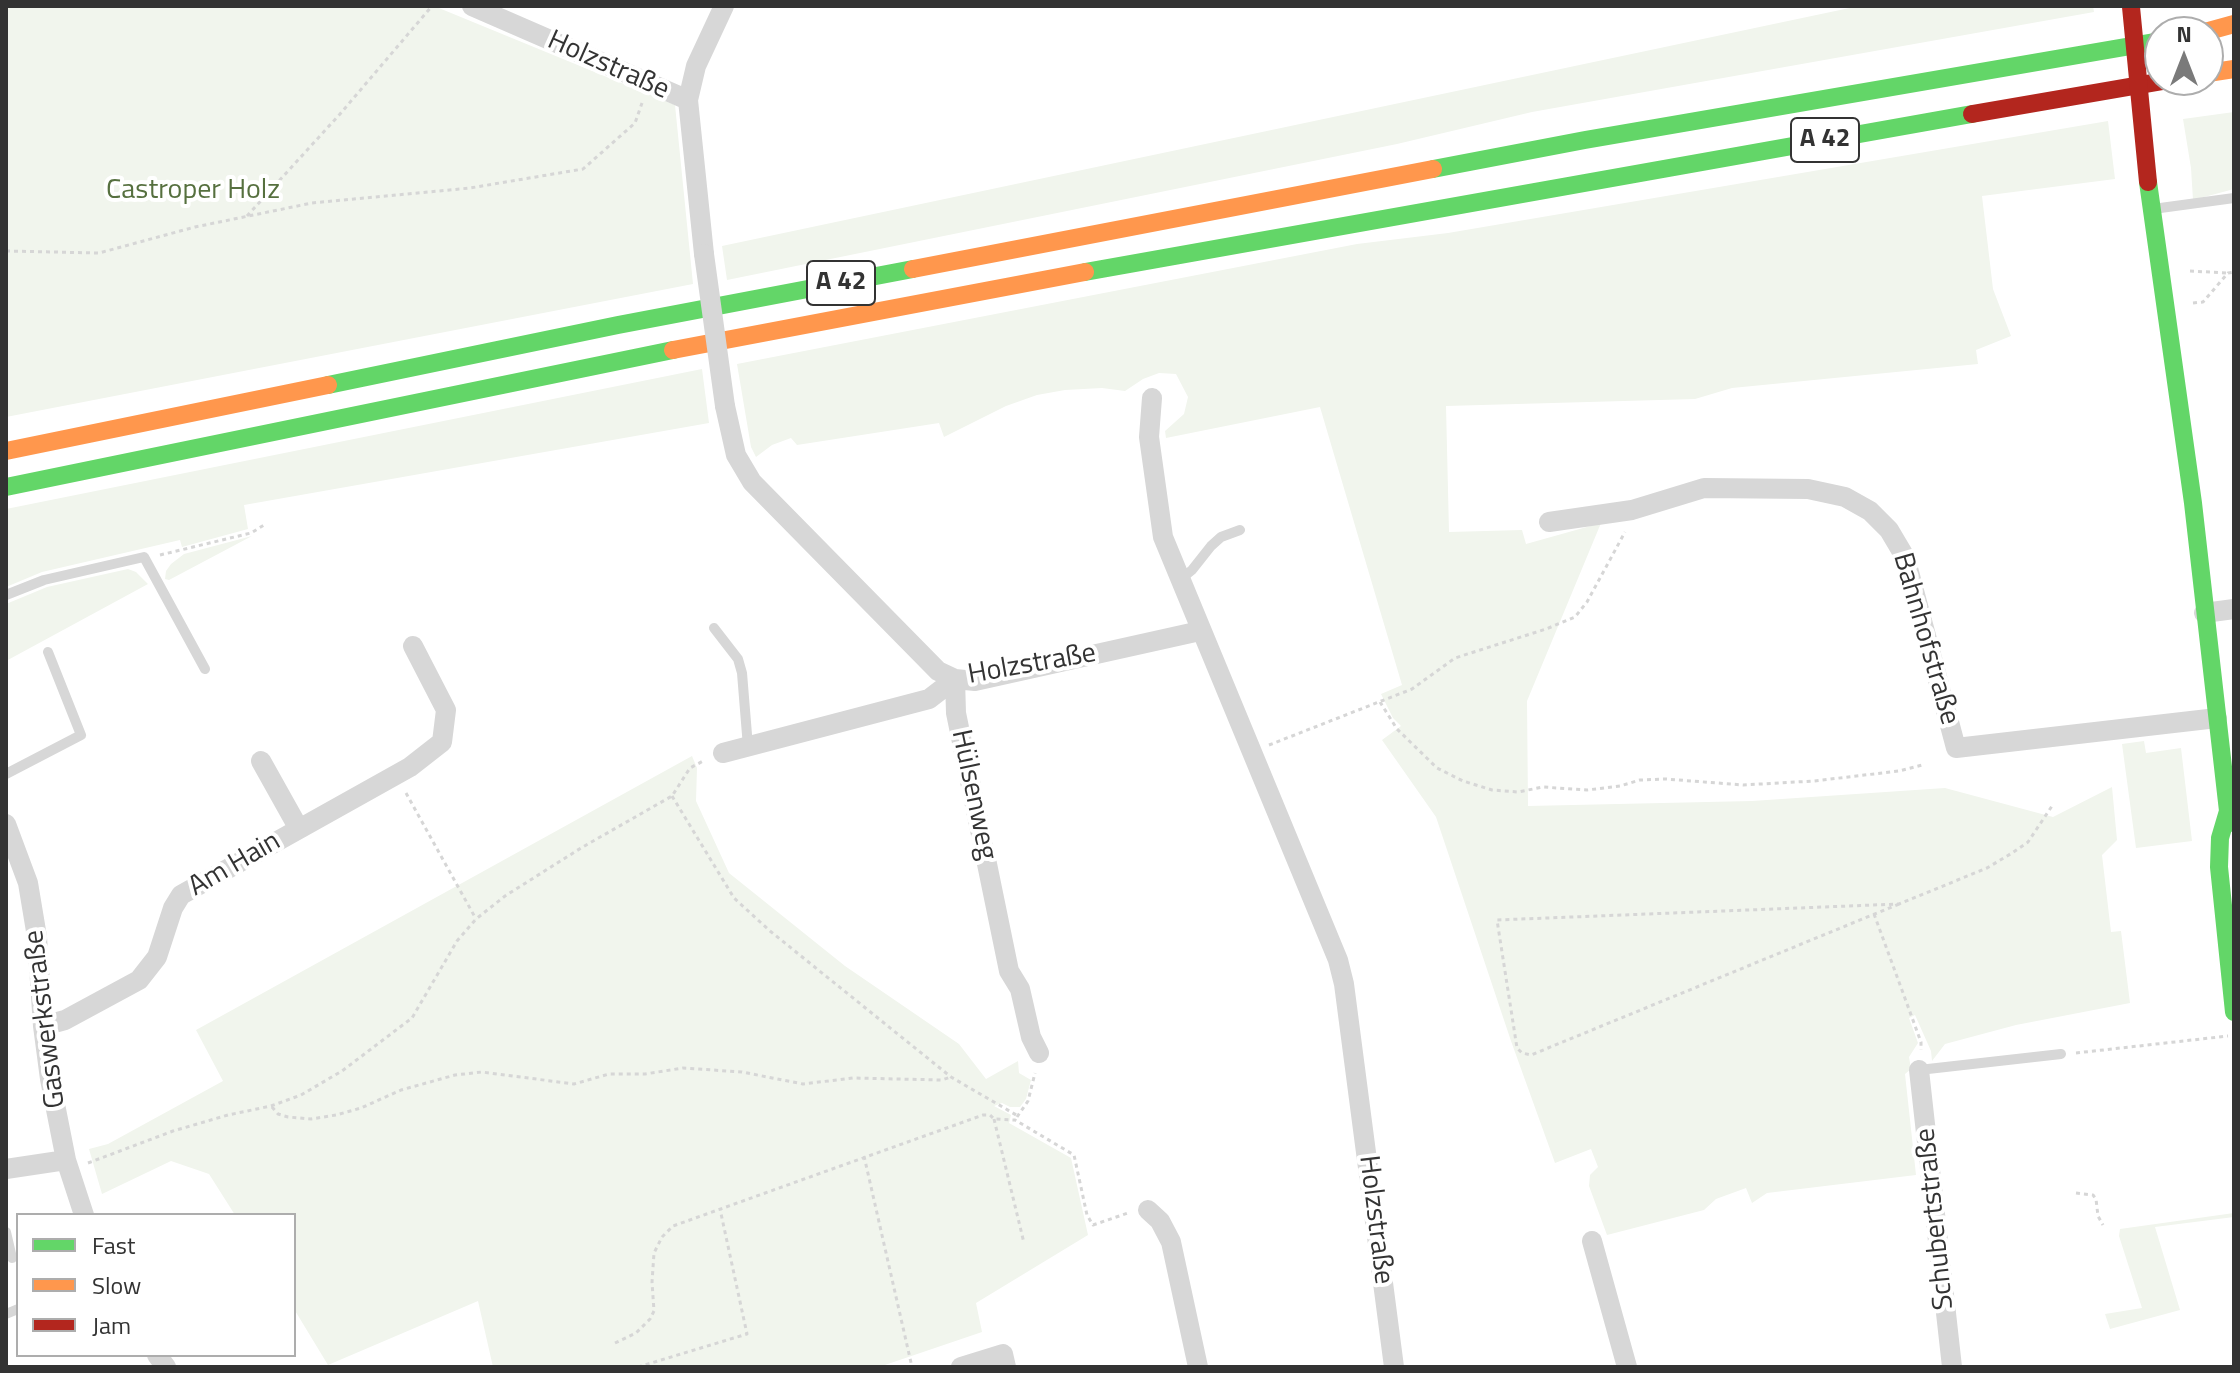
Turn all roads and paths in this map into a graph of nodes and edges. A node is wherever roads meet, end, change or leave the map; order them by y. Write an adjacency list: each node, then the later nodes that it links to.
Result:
1 (432, 6): 11 (path)
2 (472, 6): 6 (street, Holzstraße)
3 (724, 6): 8 (street)
4 (2131, 6): 10 (main road, bridge)
5 (2144, 44): 18 (main road, A 42)
6 (649, 84): 8 (street, Holzstraße); 11 (path)
7 (2144, 84): 19 (main road, A 42)
8 (688, 100): 34 (street, Holzstraße, bridge)
9 (2234, 198): 10 (lane)
10 (2151, 209): 28 (main road)
11 (246, 216): 12 (path)
12 (6, 251)
13 (2190, 271): 15 (path)
14 (2234, 272): 15 (path)
15 (2228, 273): 16 (path)
16 (2193, 303)
17 (1152, 398): 25 (street)
18 (6, 451)
19 (6, 487)
20 (1632, 510): 21 (street, Bahnhofstraße); 35 (path); 36 (street, Bahnhofstraße)
21 (1549, 522)
22 (264, 525): 24 (path)
23 (1240, 530): 25 (lane)
24 (144, 557): 26 (lane); 33 (lane)
25 (1181, 579): 30 (street)
26 (6, 595)
27 (2234, 609): 28 (street)
28 (2204, 613): 36 (main road)
29 (714, 628): 37 (lane)
30 (1200, 631): 34 (street, Holzstraße); 38 (street, Holzstraße)
31 (413, 646): 43 (street, Am Hain)
32 (48, 652): 42 (lane)
33 (205, 669)
34 (955, 679): 37 (street, Hülsenweg); 57 (street, Hülsenweg)
35 (1380, 702): 38 (path); 41 (path)
36 (2217, 718): 46 (main road)
37 (748, 747): 39 (street, Hülsenweg)
38 (1250, 752): 82 (street, Holzstraße)
39 (723, 753): 44 (path)
40 (261, 761): 48 (street, Am Hain)
41 (1922, 765)
42 (6, 774)
43 (396, 775): 48 (street, Am Hain); 51 (path)
44 (672, 796): 51 (path); 60 (path)
45 (2052, 806): 49 (path)
46 (2231, 817): 52 (main road)
47 (6, 824): 55 (street, Gaswerkstraße)
48 (299, 829): 55 (street, Am Hain)
49 (1899, 904): 50 (path); 50 (path)
50 (1874, 914): 59 (path)
51 (476, 919): 61 (path)
52 (2230, 940): 53 (main road)
53 (2231, 965): 54 (main road)
54 (2234, 1012)
55 (43, 1026): 65 (street, Gaswerkstraße)
56 (2234, 1035): 58 (path)
57 (1039, 1053): 62 (path)
58 (2061, 1054): 59 (lane)
59 (1919, 1070): 84 (street, Schubertstraße)
60 (951, 1077): 61 (path); 62 (path)
61 (271, 1106): 65 (path)
62 (1017, 1118): 63 (path); 69 (path)
63 (994, 1119): 64 (path); 74 (path)
64 (864, 1156): 68 (path); 78 (path)
65 (68, 1165): 66 (street); 70 (street, Gaswerkstraße)
66 (6, 1169)
67 (2076, 1193): 71 (path)
68 (720, 1209): 76 (path); 77 (path)
69 (1148, 1210): 81 (street)
70 (83, 1213)
71 (2103, 1225)
72 (6, 1232): 75 (lane)
73 (1592, 1241): 83 (street)
74 (1024, 1243)
75 (12, 1258)
76 (615, 1343)
77 (638, 1367)
78 (912, 1367)
79 (961, 1367): 80 (street)
80 (1006, 1367)
81 (1198, 1367)
82 (1394, 1367)
83 (1627, 1367)
84 (1952, 1367)

